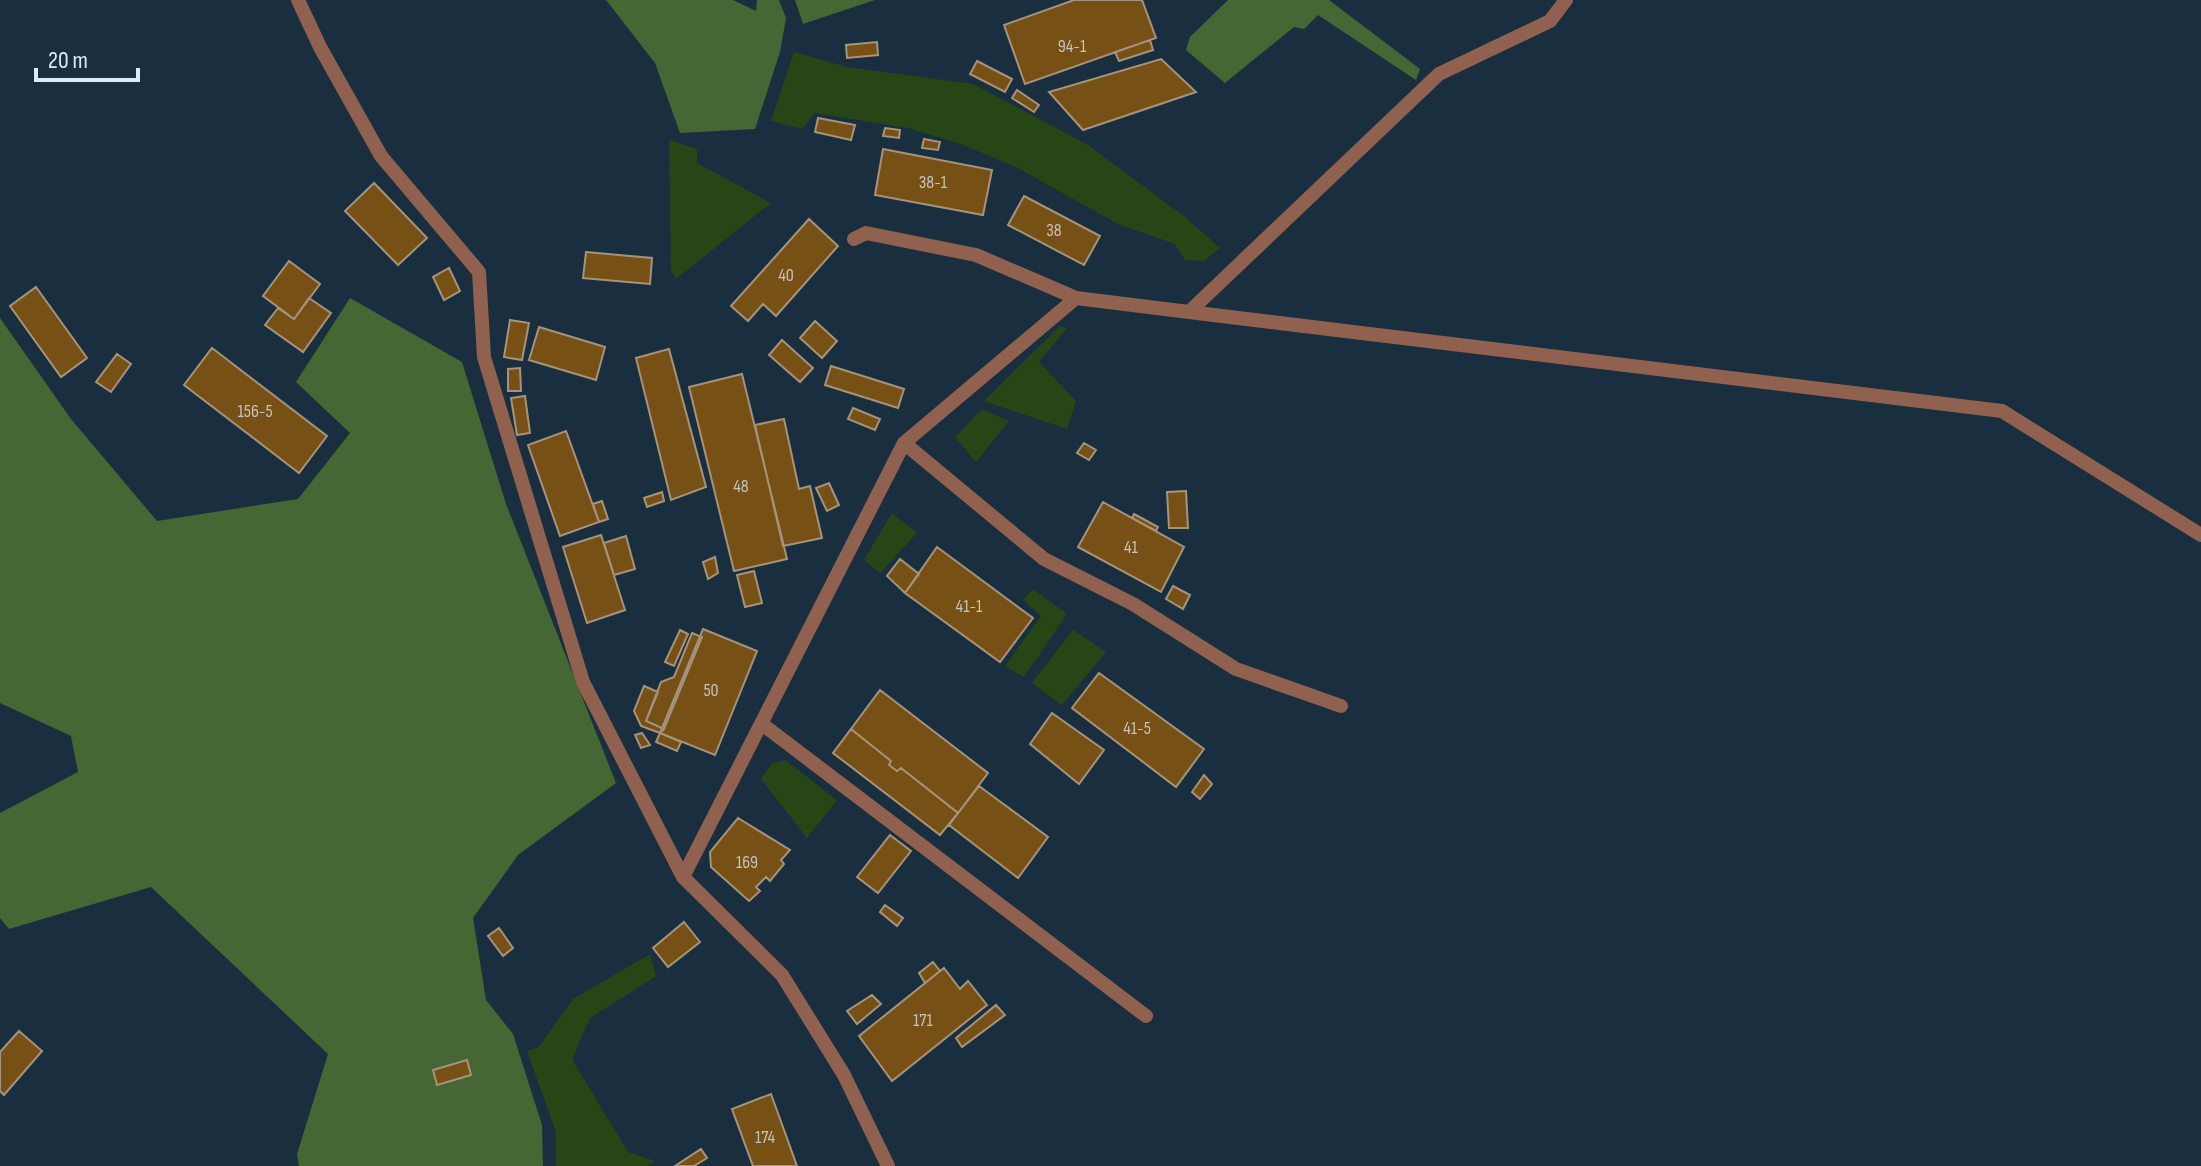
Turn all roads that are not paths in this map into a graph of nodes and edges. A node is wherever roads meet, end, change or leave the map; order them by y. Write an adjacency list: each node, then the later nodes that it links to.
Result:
1 (298, 0): 10 (lane)
2 (1566, 0): 5 (lane)
3 (854, 239): 4 (lane)
4 (1076, 298): 5 (lane); 6 (lane)
5 (1189, 312): 7 (lane)
6 (904, 443): 8 (lane); 9 (lane)
7 (2201, 535)
8 (1341, 706)
9 (762, 724): 10 (lane); 11 (lane)
10 (683, 877): 12 (lane)
11 (1146, 1016)
12 (888, 1166)

